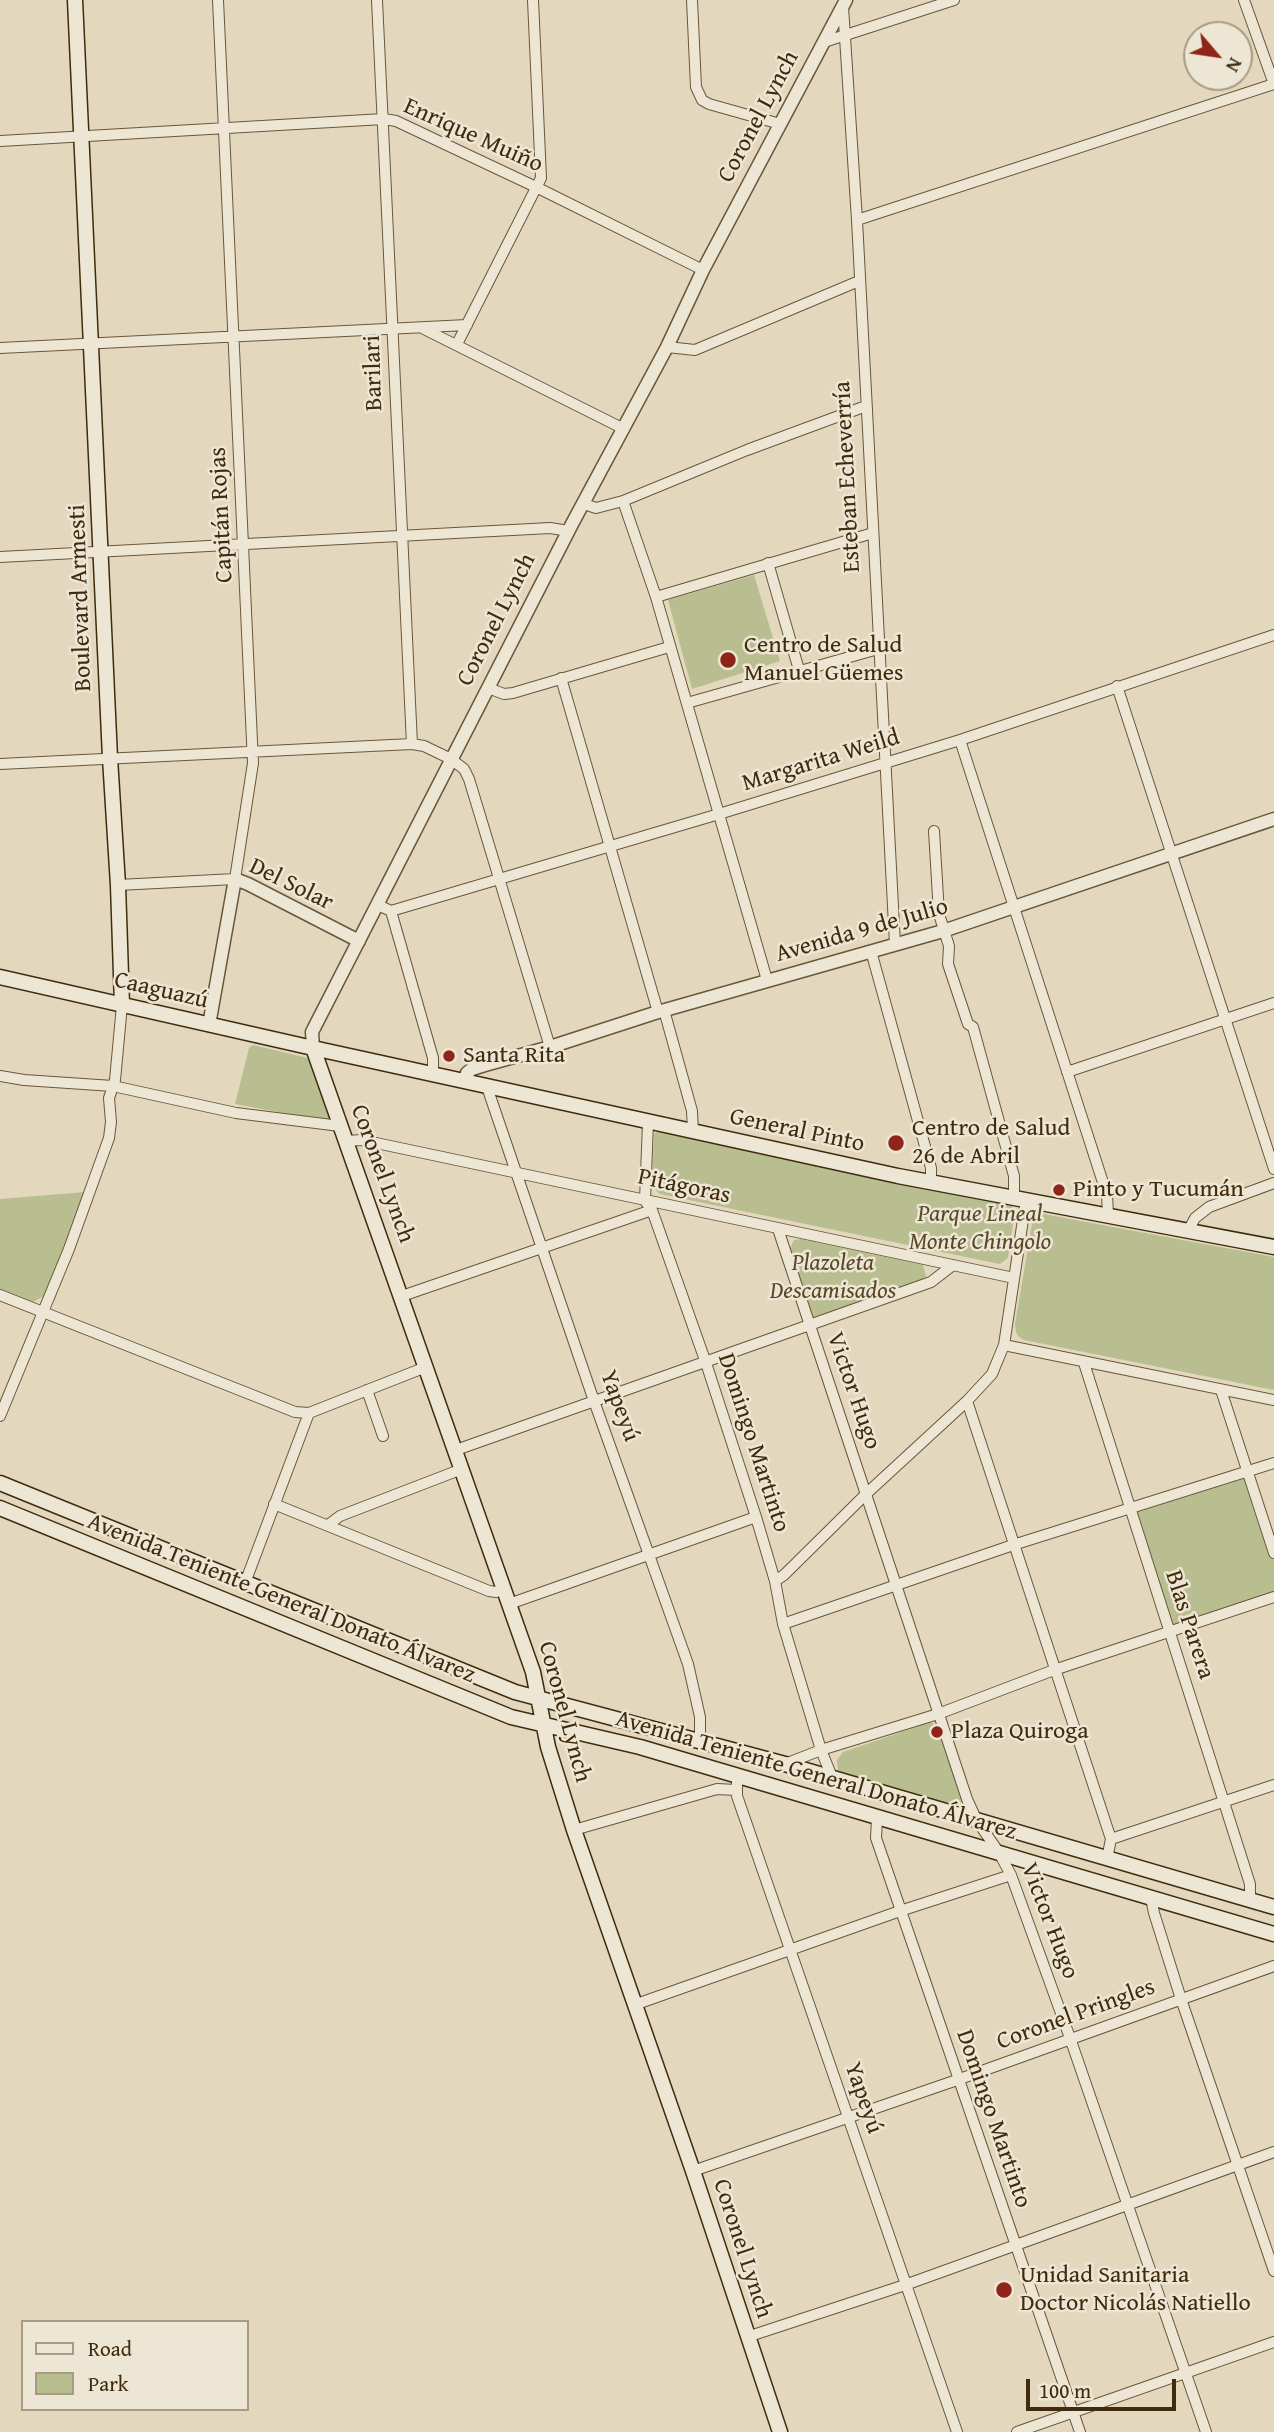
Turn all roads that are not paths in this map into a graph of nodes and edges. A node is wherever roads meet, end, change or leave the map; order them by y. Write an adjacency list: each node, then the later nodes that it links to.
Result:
1 (75, 0): 15 (main road, Boulevard Armesti)
2 (218, 0): 14 (street, Capitán Rojas)
3 (377, 0): 12 (street, Barilari)
4 (533, 0): 17 (street)
5 (692, 0): 13 (street)
6 (954, 0): 9 (street)
7 (1244, 0): 11 (street)
8 (844, 3): 9 (street, Esteban Echeverría); 10 (street, Coronel Lynch)
9 (845, 37): 10 (street); 18 (street, Esteban Echeverría)
10 (824, 42): 13 (street, Coronel Lynch)
11 (1274, 84): 18 (street)
12 (384, 119): 14 (street, Enrique Muiño); 17 (street, Enrique Muiño); 23 (street, Barilari)
13 (780, 124): 19 (street, Coronel Lynch)
14 (225, 129): 15 (street, Enrique Muiño); 24 (street, Capitán Rojas)
15 (81, 137): 16 (street, Enrique Muiño); 25 (main road, Boulevard Armesti)
16 (0, 141)
17 (538, 188): 19 (street, Enrique Muiño); 21 (street)
18 (857, 220): 20 (street, Esteban Echeverría)
19 (703, 270): 27 (street, Coronel Lynch)
20 (859, 281): 27 (street); 29 (street, Esteban Echeverría)
21 (467, 325): 22 (street); 26 (street)
22 (421, 327): 23 (street); 26 (street)
23 (393, 328): 24 (street); 35 (street, Barilari)
24 (234, 337): 25 (street); 36 (street, Capitán Rojas)
25 (92, 342): 28 (street); 37 (main road, Boulevard Armesti)
26 (457, 344): 30 (street)
27 (667, 347): 30 (street, Coronel Lynch)
28 (0, 348)
29 (866, 406): 31 (street); 34 (street, Esteban Echeverría)
30 (624, 429): 32 (street, Coronel Lynch)
31 (623, 501): 32 (street); 40 (street)
32 (584, 504): 33 (street, Coronel Lynch)
33 (569, 531): 35 (street); 47 (street, Coronel Lynch)
34 (873, 533): 39 (street); 43 (street, Esteban Echeverría)
35 (402, 536): 36 (street); 50 (street, Barilari)
36 (244, 545): 37 (street); 51 (street, Capitán Rojas)
37 (102, 552): 38 (street); 52 (main road, Boulevard Armesti)
38 (0, 557)
39 (768, 563): 40 (street); 44 (street)
40 (656, 597): 42 (street)
41 (1273, 638): 46 (street, Margarita Weild)
42 (669, 647): 45 (street); 48 (street)
43 (878, 649): 44 (street); 54 (street, Esteban Echeverría)
44 (799, 670): 48 (street)
45 (561, 678): 47 (street); 59 (street)
46 (1117, 686): 49 (street, Margarita Weild); 60 (street)
47 (488, 688): 53 (street, Coronel Lynch)
48 (687, 702): 56 (street)
49 (960, 740): 54 (street, Margarita Weild); 65 (street)
50 (412, 744): 51 (street); 53 (street)
51 (253, 752): 52 (street); 61 (street, Capitán Rojas)
52 (110, 758): 55 (street); 63 (main road, Boulevard Armesti)
53 (451, 759): 62 (street); 64 (street, Coronel Lynch)
54 (887, 763): 56 (street, Margarita Weild); 69 (street, Esteban Echeverría)
55 (0, 764)
56 (719, 814): 59 (street, Margarita Weild); 72 (street)
57 (1274, 818): 60 (street, Avenida 9 de Julio)
58 (934, 831): 67 (street)
59 (609, 845): 62 (street, Margarita Weild); 75 (street)
60 (1170, 852): 65 (street, Avenida 9 de Julio); 76 (street)
61 (234, 879): 63 (street, Del Solar); 68 (street, Del Solar); 77 (street, Capitán Rojas)
62 (498, 879): 66 (street, Margarita Weild); 78 (street)
63 (118, 884): 74 (main road, Boulevard Armesti)
64 (378, 905): 66 (street); 68 (street, Coronel Lynch)
65 (1012, 907): 67 (street, Avenida 9 de Julio); 80 (street)
66 (391, 911): 81 (street)
67 (943, 931): 69 (street, Avenida 9 de Julio); 94 (street)
68 (359, 941): 79 (street, Coronel Lynch)
69 (895, 944): 70 (street, Avenida 9 de Julio)
70 (870, 951): 72 (street, Avenida 9 de Julio); 92 (street)
71 (0, 977): 74 (main road, Caaguazú)
72 (767, 980): 75 (street, Avenida 9 de Julio)
73 (1274, 1003): 76 (street)
74 (122, 1005): 77 (main road, Caaguazú); 84 (street, Boulevard Armesti)
75 (661, 1011): 78 (street, Avenida 9 de Julio); 88 (street)
76 (1224, 1020): 80 (street); 90 (street)
77 (209, 1025): 79 (main road, Caaguazú)
78 (550, 1047): 83 (street, Avenida 9 de Julio)
79 (313, 1048): 81 (main road, General Pinto); 87 (main road, Coronel Lynch)
80 (1067, 1072): 97 (street)
81 (432, 1075): 83 (main road, General Pinto)
82 (0, 1076): 84 (street)
83 (464, 1082): 85 (main road, General Pinto)
84 (113, 1086): 87 (street); 106 (street, Boulevard Armesti)
85 (487, 1087): 86 (main road, General Pinto); 91 (street, Yapeyú)
86 (648, 1122): 88 (main road, General Pinto); 95 (street)
87 (340, 1126): 89 (main road, Coronel Lynch)
88 (693, 1132): 92 (main road, General Pinto)
89 (346, 1141): 91 (street, Pitágoras); 105 (main road, Coronel Lynch)
90 (1274, 1169)
91 (516, 1173): 95 (street, Pitágoras); 101 (street, Yapeyú)
92 (931, 1182): 94 (main road, General Pinto)
93 (1274, 1183): 99 (street)
94 (1020, 1198): 97 (main road, General Pinto); 103 (street)
95 (645, 1200): 96 (street, Domingo Martinto); 98 (street, Pitágoras)
96 (652, 1210): 101 (street); 109 (street, Domingo Martinto)
97 (1108, 1214): 99 (main road, General Pinto)
98 (778, 1229): 102 (street, Pitágoras); 107 (street, Victor Hugo)
99 (1188, 1231): 100 (main road, General Pinto)
100 (1274, 1247)
101 (542, 1249): 105 (street); 115 (street, Yapeyú)
102 (953, 1265): 103 (street, Pitágoras); 107 (street)
103 (1014, 1278): 108 (street)
104 (0, 1295): 106 (street)
105 (402, 1296): 111 (main road, Coronel Lynch)
106 (43, 1312): 117 (street); 118 (street, Boulevard Armesti)
107 (809, 1327): 109 (street); 125 (street, Victor Hugo)
108 (1004, 1345): 110 (street); 116 (street)
109 (706, 1363): 115 (street); 129 (street, Domingo Martinto)
110 (1084, 1363): 113 (street); 128 (street, Blas Parera)
111 (426, 1367): 112 (street); 120 (main road, Coronel Lynch)
112 (367, 1390): 117 (street); 119 (street)
113 (1221, 1390): 114 (street); 123 (street)
114 (1274, 1400)
115 (594, 1401): 120 (street); 133 (street, Yapeyú)
116 (967, 1401): 125 (street); 131 (street)
117 (309, 1413): 126 (street)
118 (0, 1416)
119 (383, 1436)
120 (456, 1450): 122 (main road, Coronel Lynch)
121 (1274, 1463): 123 (street)
122 (463, 1469): 130 (street); 137 (main road, Coronel Lynch)
123 (1246, 1471): 128 (street); 132 (street)
124 (0, 1483): 135 (main road, Avenida Teniente General Donato Álvarez)
125 (866, 1494): 134 (street); 136 (street, Victor Hugo)
126 (274, 1504): 130 (street); 135 (street)
127 (0, 1508): 145 (main road, Avenida Teniente General Donato Álvarez)
128 (1130, 1509): 131 (street); 141 (street, Blas Parera)
129 (756, 1517): 133 (street); 134 (street, Domingo Martinto)
130 (328, 1525): 137 (street)
131 (1013, 1545): 136 (street); 142 (street)
132 (1274, 1553)
133 (650, 1555): 139 (street); 146 (street, Yapeyú)
134 (775, 1581): 140 (street, Domingo Martinto)
135 (245, 1583): 143 (main road, Avenida Teniente General Donato Álvarez)
136 (896, 1585): 140 (street); 144 (street, Victor Hugo)
137 (504, 1589): 139 (main road, Coronel Lynch)
138 (1274, 1597): 141 (street)
139 (509, 1604): 143 (main road, Coronel Lynch)
140 (783, 1624): 147 (street, Domingo Martinto)
141 (1169, 1633): 142 (street); 154 (street, Blas Parera)
142 (1054, 1670): 144 (street); 158 (street)
143 (538, 1699): 145 (main road, Coronel Lynch); 146 (main road, Avenida Teniente General Donato Álvarez)
144 (938, 1714): 147 (street); 156 (street, Victor Hugo)
145 (543, 1724): 149 (main road, Avenida Teniente General Donato Álvarez); 157 (main road, Coronel Lynch)
146 (700, 1741): 148 (main road, Avenida Teniente General Donato Álvarez)
147 (821, 1750): 148 (street); 150 (street, Domingo Martinto)
148 (785, 1764): 150 (main road, Avenida Teniente General Donato Álvarez)
149 (719, 1771): 151 (main road, Avenida Teniente General Donato Álvarez); 153 (street)
150 (832, 1777): 156 (main road, Avenida Teniente General Donato Álvarez)
151 (736, 1783): 153 (street); 155 (main road, Avenida Teniente General Donato Álvarez); 167 (street, Yapeyú)
152 (1274, 1785): 154 (street)
153 (717, 1789): 157 (street)
154 (1224, 1801): 158 (street); 163 (street, Blas Parera)
155 (877, 1818): 159 (main road, Avenida Teniente General Donato Álvarez); 165 (street, Domingo Martinto)
156 (977, 1821): 159 (street, Victor Hugo); 160 (main road, Avenida Teniente General Donato Álvarez)
157 (574, 1830): 170 (main road, Coronel Lynch)
158 (1111, 1839): 160 (street)
159 (998, 1851): 161 (street, Victor Hugo); 162 (main road, Avenida Teniente General Donato Álvarez)
160 (1107, 1859): 163 (main road, Avenida Teniente General Donato Álvarez)
161 (1011, 1875): 165 (street); 171 (street, Victor Hugo)
162 (1151, 1898): 166 (main road, Avenida Teniente General Donato Álvarez); 169 (street)
163 (1250, 1900): 164 (main road, Avenida Teniente General Donato Álvarez)
164 (1274, 1907)
165 (900, 1911): 167 (street); 172 (street, Domingo Martinto)
166 (1274, 1934)
167 (790, 1951): 170 (street); 173 (street, Yapeyú)
168 (1274, 1966): 169 (street, Coronel Pringles)
169 (1181, 1999): 171 (street, Coronel Pringles); 175 (street)
170 (634, 2005): 176 (main road, Coronel Lynch)
171 (1070, 2038): 172 (street, Coronel Pringles); 177 (street, Victor Hugo)
172 (957, 2080): 173 (street, Coronel Pringles); 178 (street, Domingo Martinto)
173 (847, 2117): 176 (street, Coronel Pringles); 180 (street, Yapeyú)
174 (1274, 2152): 175 (street)
175 (1236, 2166): 177 (street); 179 (street)
176 (693, 2171): 181 (main road, Coronel Lynch)
177 (1127, 2205): 178 (street); 183 (street, Victor Hugo)
178 (1015, 2246): 180 (street); 184 (street, Domingo Martinto)
179 (1274, 2271)
180 (905, 2285): 181 (street); 186 (street, Yapeyú)
181 (747, 2337): 185 (main road, Coronel Lynch)
182 (1274, 2342): 183 (street)
183 (1186, 2373): 184 (street); 189 (street, Victor Hugo)
184 (1073, 2412): 187 (street); 188 (street, Domingo Martinto)
185 (780, 2432)
186 (957, 2432)
187 (1017, 2432)
188 (1080, 2432)
189 (1206, 2432)

